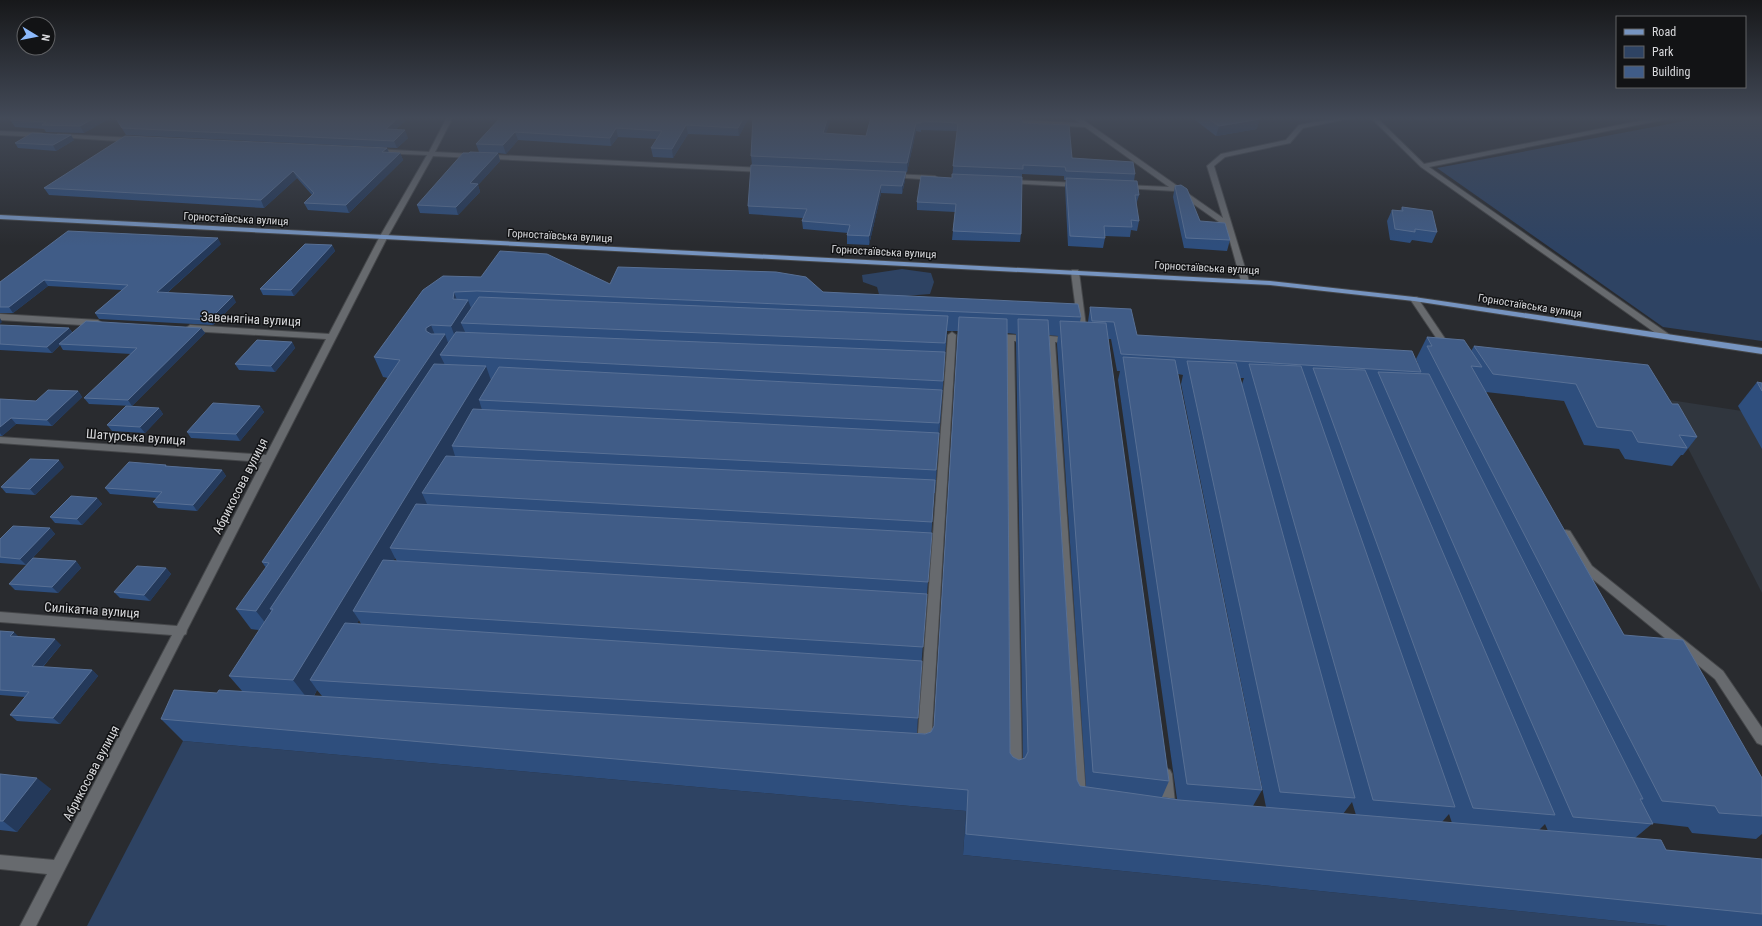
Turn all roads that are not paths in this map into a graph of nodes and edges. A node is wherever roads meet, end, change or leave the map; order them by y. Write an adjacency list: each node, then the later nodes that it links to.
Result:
1 (427, 160): 17 (street, Абрикосова вулиця)
2 (563, 160): 8 (street)
3 (1135, 160): 14 (street)
4 (1217, 160): 16 (street)
5 (1417, 160): 7 (street)
6 (1452, 160): 7 (street)
7 (1423, 166): 27 (street)
8 (772, 170)
9 (884, 176): 10 (street)
10 (939, 178)
11 (1003, 181): 12 (street)
12 (1090, 185)
13 (1114, 186): 14 (street)
14 (1177, 190): 16 (street)
15 (0, 217): 17 (main road, Горностаївська вулиця)
16 (1229, 226): 19 (street)
17 (383, 238): 18 (main road, Горностаївська вулиця); 25 (street, Абрикосова вулиця)
18 (1075, 272): 19 (main road, Горностаївська вулиця); 29 (street)
19 (1245, 281): 20 (main road, Горностаївська вулиця)
20 (1414, 299): 27 (main road, Горностаївська вулиця); 31 (street)
21 (0, 317): 22 (street)
22 (111, 324)
23 (182, 328): 25 (street, Завенягіна вулиця)
24 (952, 335): 38 (street)
25 (332, 337): 33 (street, Абрикосова вулиця)
26 (988, 337): 28 (street)
27 (1667, 337): 30 (main road, Горностаївська вулиця)
28 (1010, 338): 29 (street); 40 (street)
29 (1050, 339): 41 (street)
30 (1762, 351)
31 (1453, 356)
32 (0, 440): 33 (street, Шатурська вулиця)
33 (270, 459): 36 (street, Абрикосова вулиця)
34 (1558, 522): 37 (street)
35 (0, 617): 36 (street, Силікатна вулиця)
36 (182, 631): 44 (street, Абрикосова вулиця)
37 (1762, 739)
38 (916, 748)
39 (1163, 765): 42 (street)
40 (1015, 774)
41 (1087, 802)
42 (1155, 810)
43 (0, 862): 44 (street)
44 (58, 868): 45 (street, Абрикосова вулиця)
45 (28, 926)

